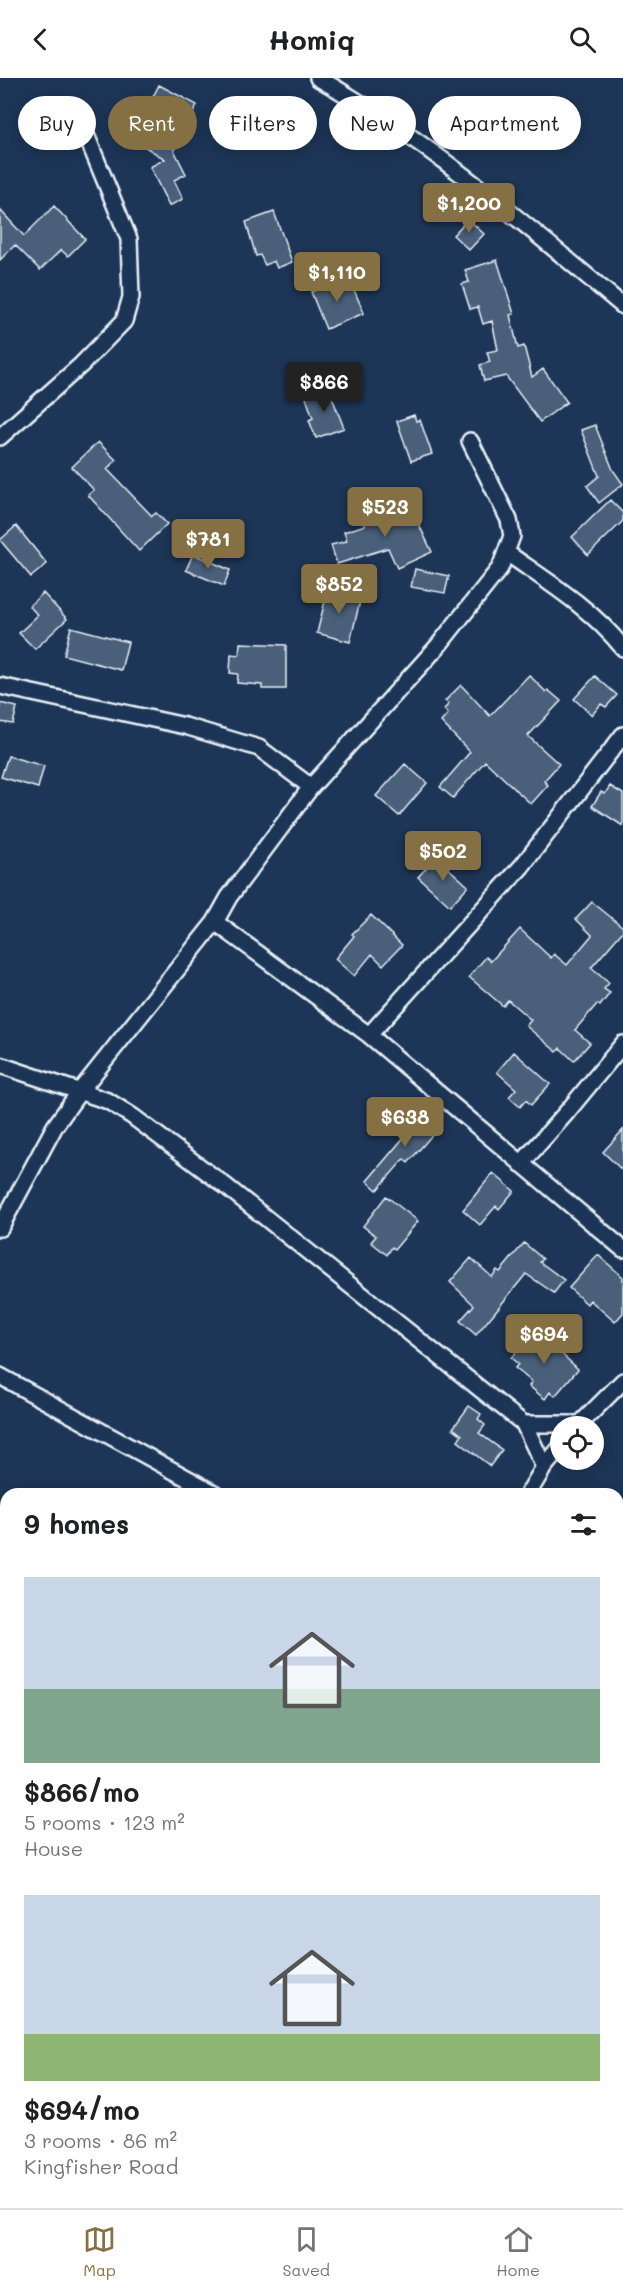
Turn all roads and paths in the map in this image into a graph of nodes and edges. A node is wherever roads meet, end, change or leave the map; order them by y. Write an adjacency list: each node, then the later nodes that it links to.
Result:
1 (318, 78): 3 (street)
2 (92, 150): 4 (street)
3 (623, 306)
4 (0, 437)
5 (470, 441): 6 (street)
6 (507, 553): 7 (street); 10 (street)
7 (623, 648)
8 (0, 686): 10 (street)
9 (623, 735): 12 (street)
10 (311, 787): 11 (street)
11 (215, 922): 12 (street); 15 (street)
12 (369, 1035): 16 (street)
13 (623, 1044): 16 (street)
14 (0, 1065): 15 (street)
15 (80, 1091): 17 (street); 22 (street)
16 (521, 1164): 18 (street)
17 (0, 1228)
18 (623, 1249)
19 (0, 1376): 26 (street)
20 (623, 1381): 21 (street)
21 (588, 1416)
22 (524, 1424): 23 (street); 25 (street)
23 (550, 1424)
24 (550, 1460): 25 (street)
25 (544, 1467): 27 (street)
26 (205, 1488)
27 (532, 1488)

